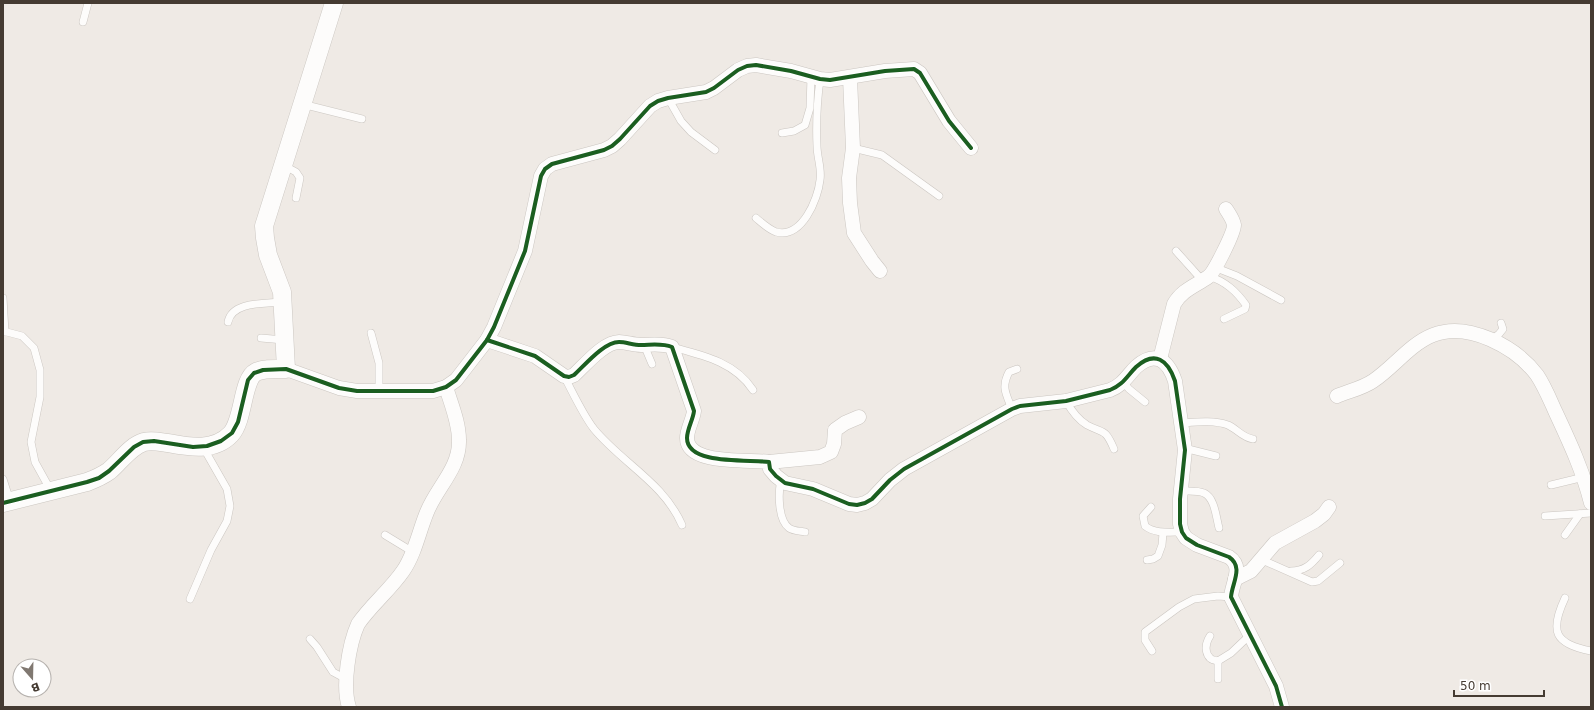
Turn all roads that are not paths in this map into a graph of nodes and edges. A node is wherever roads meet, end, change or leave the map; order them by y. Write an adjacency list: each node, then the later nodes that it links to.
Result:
1 (88, 3): 3 (lane)
2 (334, 3): 7 (street)
3 (83, 22)
4 (816, 78): 5 (street); 6 (street); 9 (lane); 17 (lane)
5 (850, 78): 10 (street); 11 (street)
6 (668, 98): 12 (lane); 31 (street)
7 (302, 104): 8 (lane); 13 (street)
8 (362, 119)
9 (782, 133)
10 (853, 148): 14 (lane); 19 (street)
11 (971, 148)
12 (715, 150)
13 (283, 165): 15 (lane); 21 (street)
14 (939, 196)
15 (296, 198)
16 (1226, 209): 20 (street)
17 (756, 218)
18 (1176, 250): 20 (lane)
19 (880, 271)
20 (1208, 275): 23 (lane); 24 (lane); 35 (street)
21 (281, 294): 25 (lane); 30 (street)
22 (3, 298): 27 (lane)
23 (1281, 300)
24 (1224, 319)
25 (228, 322)
26 (1501, 323): 32 (lane)
27 (4, 331): 61 (lane)
28 (371, 333): 43 (lane)
29 (261, 338): 30 (lane)
30 (284, 340): 37 (street)
31 (487, 340): 39 (street); 41 (street)
32 (1491, 340): 44 (street); 56 (street)
33 (644, 345): 34 (street); 36 (lane); 39 (street)
34 (672, 347): 42 (lane); 55 (street)
35 (1160, 358): 40 (street); 49 (street)
36 (652, 364)
37 (286, 369): 43 (street); 51 (street)
38 (1017, 369): 47 (lane)
39 (564, 376): 69 (lane)
40 (1123, 382): 45 (street); 46 (lane)
41 (446, 387): 43 (street); 76 (street)
42 (752, 390)
43 (379, 391)
44 (1337, 396)
45 (1066, 401): 47 (street); 53 (lane)
46 (1145, 402)
47 (1012, 409): 58 (street)
48 (860, 417): 55 (street)
49 (1181, 423): 50 (lane); 52 (street)
50 (1253, 439)
51 (203, 447): 61 (street); 85 (lane)
52 (1184, 448): 54 (lane); 60 (street)
53 (1114, 449)
54 (1216, 456)
55 (769, 462): 58 (street)
56 (1584, 477): 59 (lane); 63 (street)
57 (3, 479): 62 (lane)
58 (781, 480): 71 (lane)
59 (1551, 485)
60 (1181, 490): 70 (lane); 72 (street)
61 (51, 491): 62 (street)
62 (6, 502)
63 (1591, 503)
64 (1151, 507): 73 (lane)
65 (1329, 507): 78 (street)
66 (1580, 514): 67 (lane); 68 (lane); 75 (lane)
67 (1591, 514)
68 (1545, 516)
69 (682, 525)
70 (1219, 528)
71 (805, 532)
72 (1182, 532): 73 (lane); 82 (street)
73 (1163, 533): 79 (lane)
74 (385, 535): 76 (lane)
75 (1565, 535)
76 (412, 552): 92 (street)
77 (1319, 555): 81 (lane)
78 (1260, 559): 81 (lane); 82 (street)
79 (1147, 560)
80 (1340, 563): 81 (lane)
81 (1289, 571)
82 (1235, 579): 83 (street)
83 (1231, 597): 87 (street); 89 (lane)
84 (1565, 598): 90 (lane)
85 (190, 599)
86 (1210, 636): 91 (lane)
87 (1250, 636): 91 (lane); 95 (street)
88 (310, 639): 92 (lane)
89 (1152, 651)
90 (1591, 651)
91 (1218, 661): 93 (lane)
92 (346, 679): 94 (street)
93 (1218, 679)
94 (349, 707)
95 (1282, 707)

